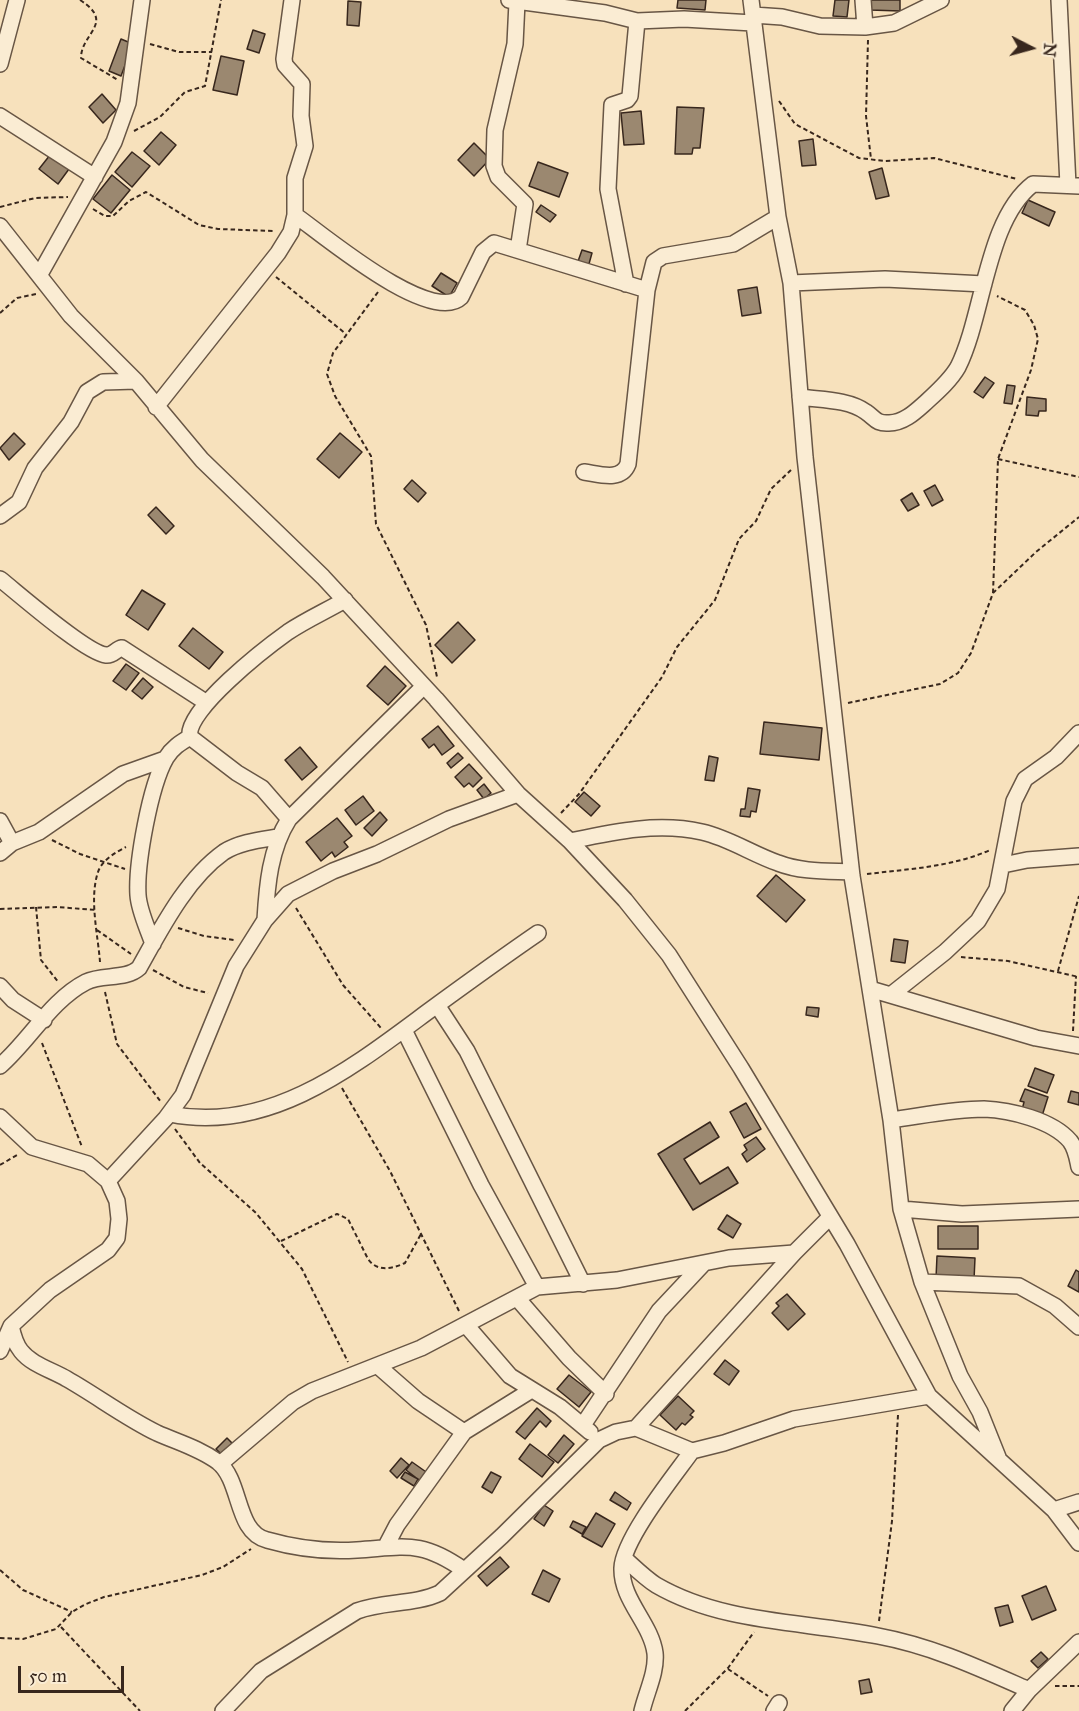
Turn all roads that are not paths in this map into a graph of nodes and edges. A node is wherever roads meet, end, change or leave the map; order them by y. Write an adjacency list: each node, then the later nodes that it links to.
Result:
1 (16, 0): 12 (street)
2 (142, 0): 14 (street)
3 (292, 0): 16 (street)
4 (863, 0): 11 (street)
5 (941, 0): 11 (street)
6 (1059, 0): 15 (street)
7 (513, 1): 8 (street); 19 (street)
8 (555, 4): 10 (street)
9 (752, 13): 10 (street); 11 (street); 17 (street)
10 (637, 21): 22 (street)
11 (871, 26)
12 (0, 64)
13 (0, 116): 14 (street)
14 (95, 177): 20 (street)
15 (1074, 186): 23 (street)
16 (295, 215): 19 (street); 27 (street)
17 (778, 217): 21 (street); 24 (street)
18 (0, 225): 20 (street)
19 (518, 250): 22 (street)
20 (40, 274): 25 (street)
21 (790, 283): 23 (street); 26 (street)
22 (626, 284): 24 (street)
23 (983, 286): 26 (street)
24 (646, 290): 28 (street)
25 (136, 381): 27 (street); 29 (street)
26 (800, 397): 45 (street)
27 (156, 407): 31 (street)
28 (584, 472)
29 (0, 516)
30 (0, 579): 33 (street)
31 (345, 600): 32 (street); 33 (street)
32 (431, 682): 37 (street); 38 (street)
33 (207, 703): 35 (street)
34 (1079, 733): 44 (street)
35 (190, 737): 36 (street); 38 (street)
36 (165, 759): 42 (street); 48 (street)
37 (518, 794): 41 (street); 46 (street)
38 (289, 819): 40 (street)
39 (0, 822): 42 (street)
40 (278, 837): 46 (street); 48 (street)
41 (570, 841): 45 (street); 64 (street)
42 (6, 848)
43 (1079, 856): 44 (street)
44 (1003, 865): 51 (street)
45 (852, 874): 50 (street)
46 (265, 920): 57 (street)
47 (538, 933): 52 (street)
48 (153, 944): 53 (street)
49 (0, 986): 53 (street)
50 (870, 989): 51 (street); 59 (street)
51 (892, 994): 55 (street)
52 (437, 1005): 54 (street); 68 (street)
53 (40, 1024): 56 (street)
54 (404, 1030): 57 (street); 69 (street)
55 (1075, 1046)
56 (0, 1066)
57 (168, 1116): 61 (street)
58 (0, 1117): 61 (street)
59 (891, 1120): 60 (street); 62 (street)
60 (1079, 1167)
61 (108, 1181): 72 (street)
62 (901, 1209): 63 (street); 67 (street)
63 (1079, 1209)
64 (830, 1217): 65 (street); 78 (street)
65 (794, 1253): 66 (street); 80 (street)
66 (704, 1263): 68 (street); 77 (street)
67 (922, 1282): 73 (street); 84 (street)
68 (583, 1284): 69 (street)
69 (537, 1287): 70 (street)
70 (517, 1298): 71 (street); 77 (street)
71 (466, 1325): 75 (street); 76 (street)
72 (11, 1326): 74 (street); 85 (street)
73 (1079, 1327)
74 (1, 1347)
75 (378, 1366): 81 (street); 85 (street)
76 (530, 1390): 79 (street); 81 (street)
77 (606, 1394): 79 (street)
78 (929, 1396): 83 (street); 84 (street)
79 (584, 1425): 82 (street)
80 (636, 1428): 82 (street); 83 (street)
81 (464, 1432): 89 (street)
82 (599, 1440): 91 (street)
83 (692, 1451): 90 (street)
84 (999, 1460): 87 (street)
85 (220, 1464): 89 (street)
86 (1079, 1502): 87 (street)
87 (1054, 1510): 88 (street)
88 (1079, 1543)
89 (386, 1546): 91 (street)
90 (624, 1558): 93 (street); 95 (street)
91 (464, 1570): 94 (street)
92 (1079, 1642): 93 (street)
93 (1031, 1688): 96 (street)
94 (224, 1711)
95 (642, 1711)
96 (1012, 1711)

